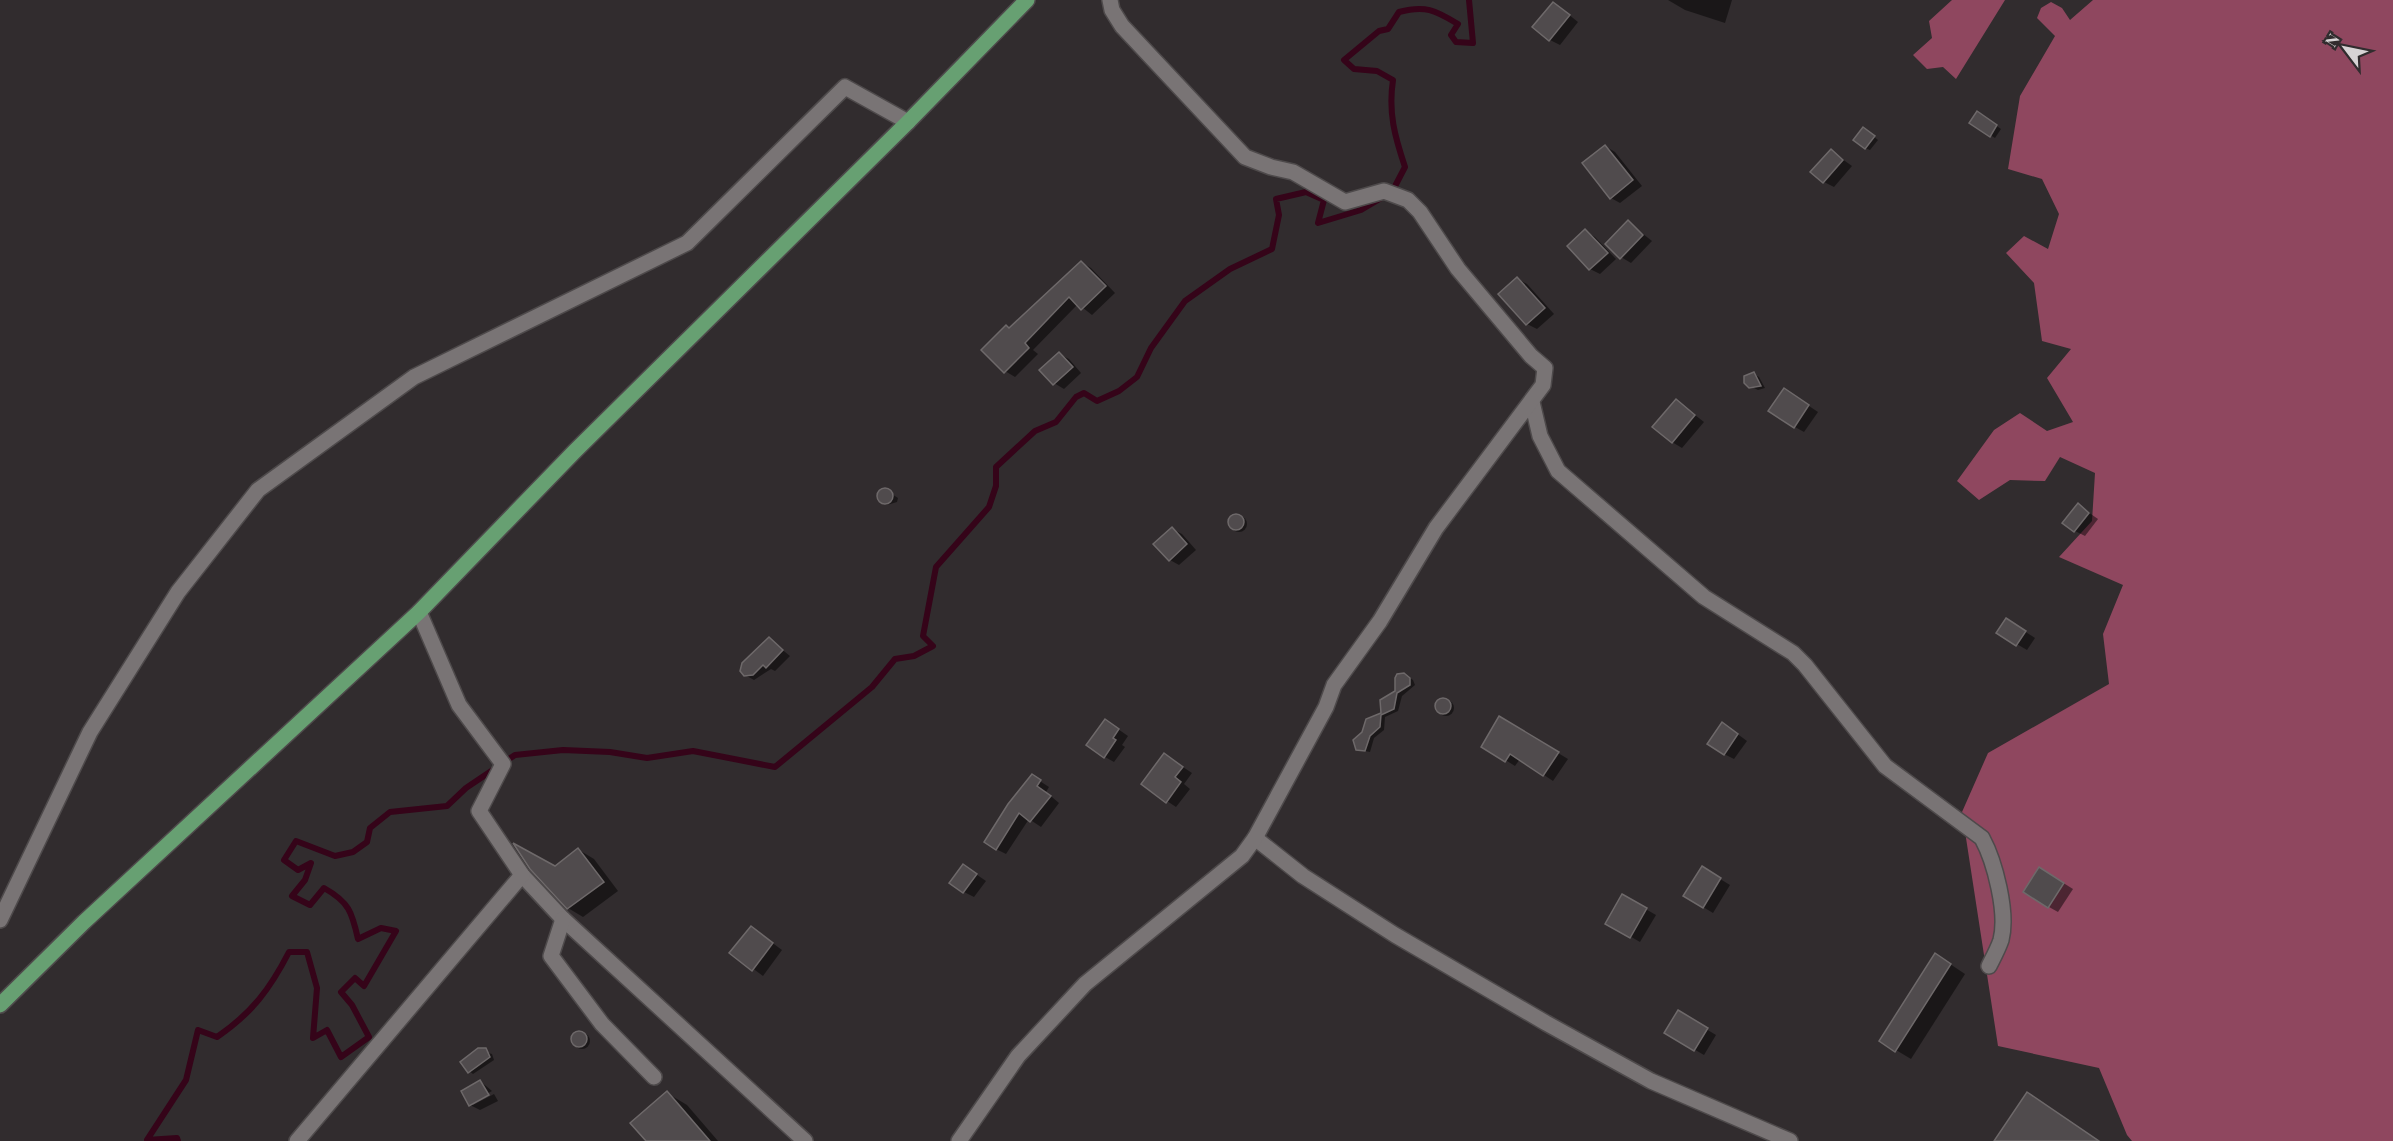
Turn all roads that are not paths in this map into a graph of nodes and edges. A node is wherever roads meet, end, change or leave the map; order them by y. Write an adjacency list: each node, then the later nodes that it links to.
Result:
1 (1027, 0): 3 (main road)
2 (1110, 0): 4 (street)
3 (908, 122): 5 (main road); 9 (street)
4 (1532, 402): 6 (street); 10 (street)
5 (419, 612): 7 (street); 11 (main road)
6 (1255, 838): 15 (street); 16 (street)
7 (522, 874): 8 (street); 13 (street)
8 (562, 919): 12 (street); 14 (street)
9 (0, 920)
10 (1989, 966)
11 (0, 1005)
12 (654, 1077)
13 (297, 1141)
14 (805, 1141)
15 (959, 1141)
16 (1790, 1141)

